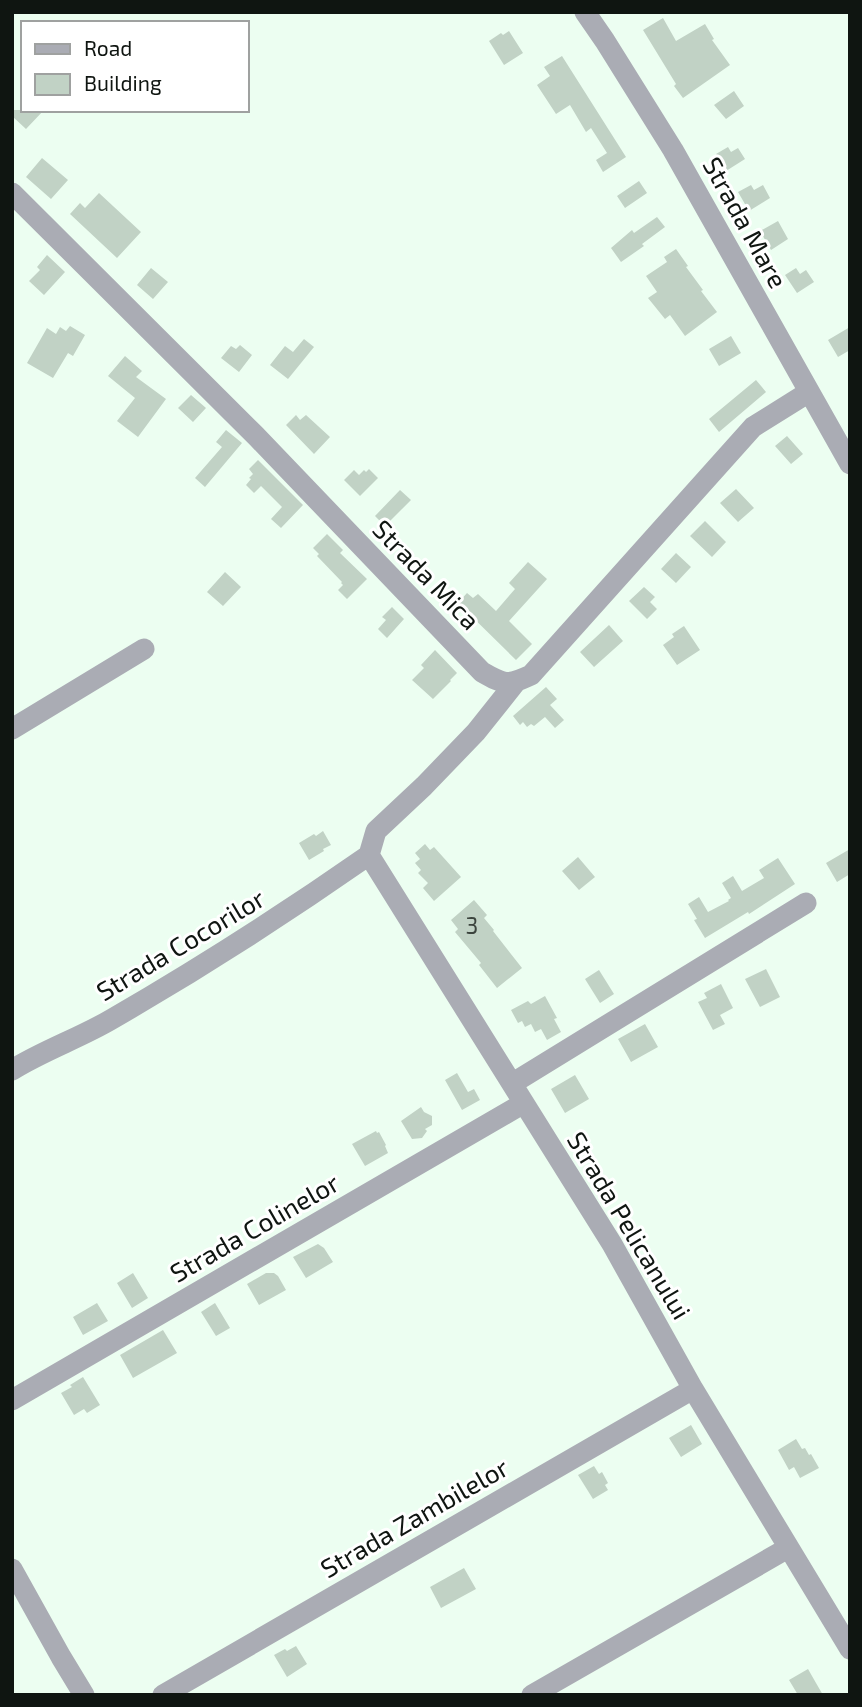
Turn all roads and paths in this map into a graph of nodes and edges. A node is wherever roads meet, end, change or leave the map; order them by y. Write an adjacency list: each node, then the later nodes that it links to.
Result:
1 (585, 12): 3 (street, Strada Mare)
2 (12, 193): 6 (street, Strada Mica)
3 (809, 392): 4 (street, Strada Mare); 6 (street)
4 (850, 464)
5 (144, 649): 7 (street)
6 (515, 683): 8 (street)
7 (12, 729)
8 (369, 855): 10 (street, Strada Cocorilor); 11 (street, Strada Pelicanului)
9 (806, 903): 11 (street)
10 (12, 1070)
11 (513, 1083): 12 (street, Strada Pelicanului)
12 (524, 1103): 13 (street, Strada Pelicanului); 14 (street, Strada Colinelor)
13 (693, 1389): 15 (street, Strada Pelicanului); 19 (street, Strada Zambilelor)
14 (12, 1400)
15 (788, 1548): 17 (street, Strada Pelicanului); 20 (street)
16 (12, 1569): 18 (street)
17 (850, 1649)
18 (84, 1695)
19 (163, 1695)
20 (532, 1695)

